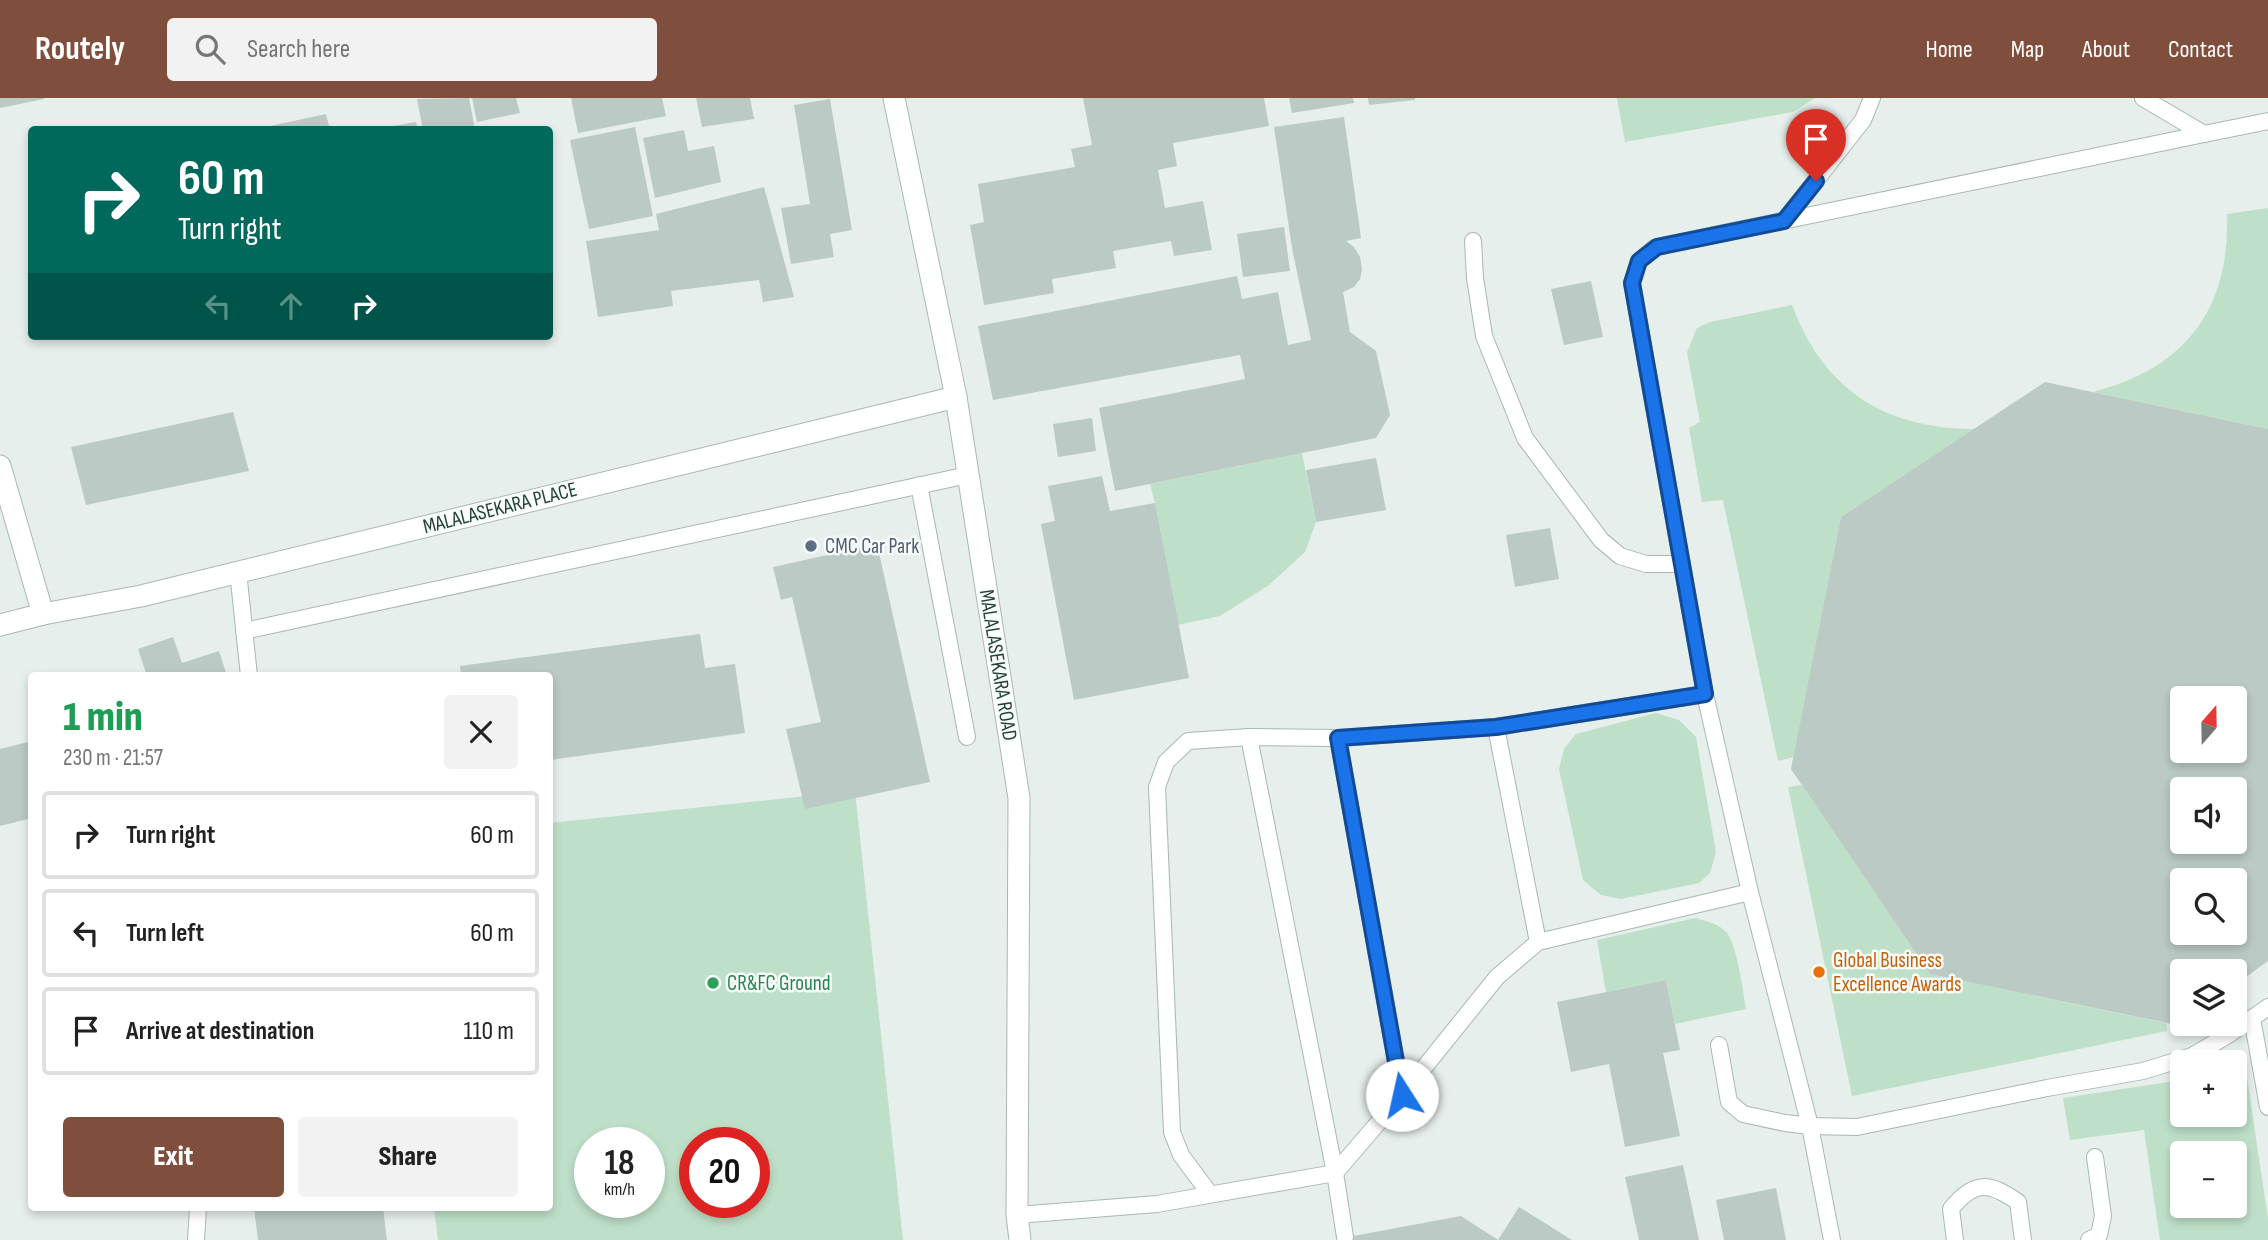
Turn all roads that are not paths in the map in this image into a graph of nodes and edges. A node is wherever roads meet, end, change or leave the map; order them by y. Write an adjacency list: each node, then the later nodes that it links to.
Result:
1 (894, 98): 8 (street, MALALASEKARA ROAD)
2 (1872, 98): 6 (lane)
3 (2143, 98): 5 (lane)
4 (2268, 121): 5 (lane)
5 (2204, 134): 6 (lane)
6 (1784, 221): 12 (lane)
7 (1474, 242): 12 (lane)
8 (956, 397): 10 (street, MALALASEKARA ROAD); 13 (street, MALALASEKARA PLACE)
9 (0, 466): 14 (street)
10 (968, 475): 11 (lane); 35 (street, MALALASEKARA ROAD)
11 (919, 485): 16 (lane); 20 (lane)
12 (1682, 564): 18 (lane)
13 (238, 571): 14 (street, MALALASEKARA PLACE); 16 (lane)
14 (43, 614): 15 (street, MALALASEKARA PLACE)
15 (0, 625)
16 (244, 631): 17 (lane)
17 (249, 672)
18 (1705, 694): 19 (lane); 23 (lane)
19 (1496, 727): 22 (lane); 24 (lane)
20 (967, 737)
21 (1250, 737): 22 (lane); 32 (lane); 33 (lane)
22 (1338, 738): 28 (lane)
23 (1750, 892): 24 (lane); 30 (lane)
24 (1538, 942): 28 (lane)
25 (2268, 1007): 26 (lane)
26 (2252, 1018): 29 (lane); 30 (lane)
27 (1720, 1045): 30 (lane)
28 (1402, 1095): 32 (lane)
29 (2268, 1107)
30 (1810, 1126): 39 (lane)
31 (2095, 1157): 42 (lane)
32 (1335, 1173): 33 (lane); 36 (lane)
33 (1210, 1194): 35 (lane)
34 (198, 1211): 37 (lane)
35 (1017, 1215): 38 (street, MALALASEKARA ROAD)
36 (1345, 1237)
37 (197, 1240)
38 (1020, 1240)
39 (1832, 1240)
40 (1955, 1240): 41 (lane)
41 (2023, 1240)
42 (2089, 1240)

